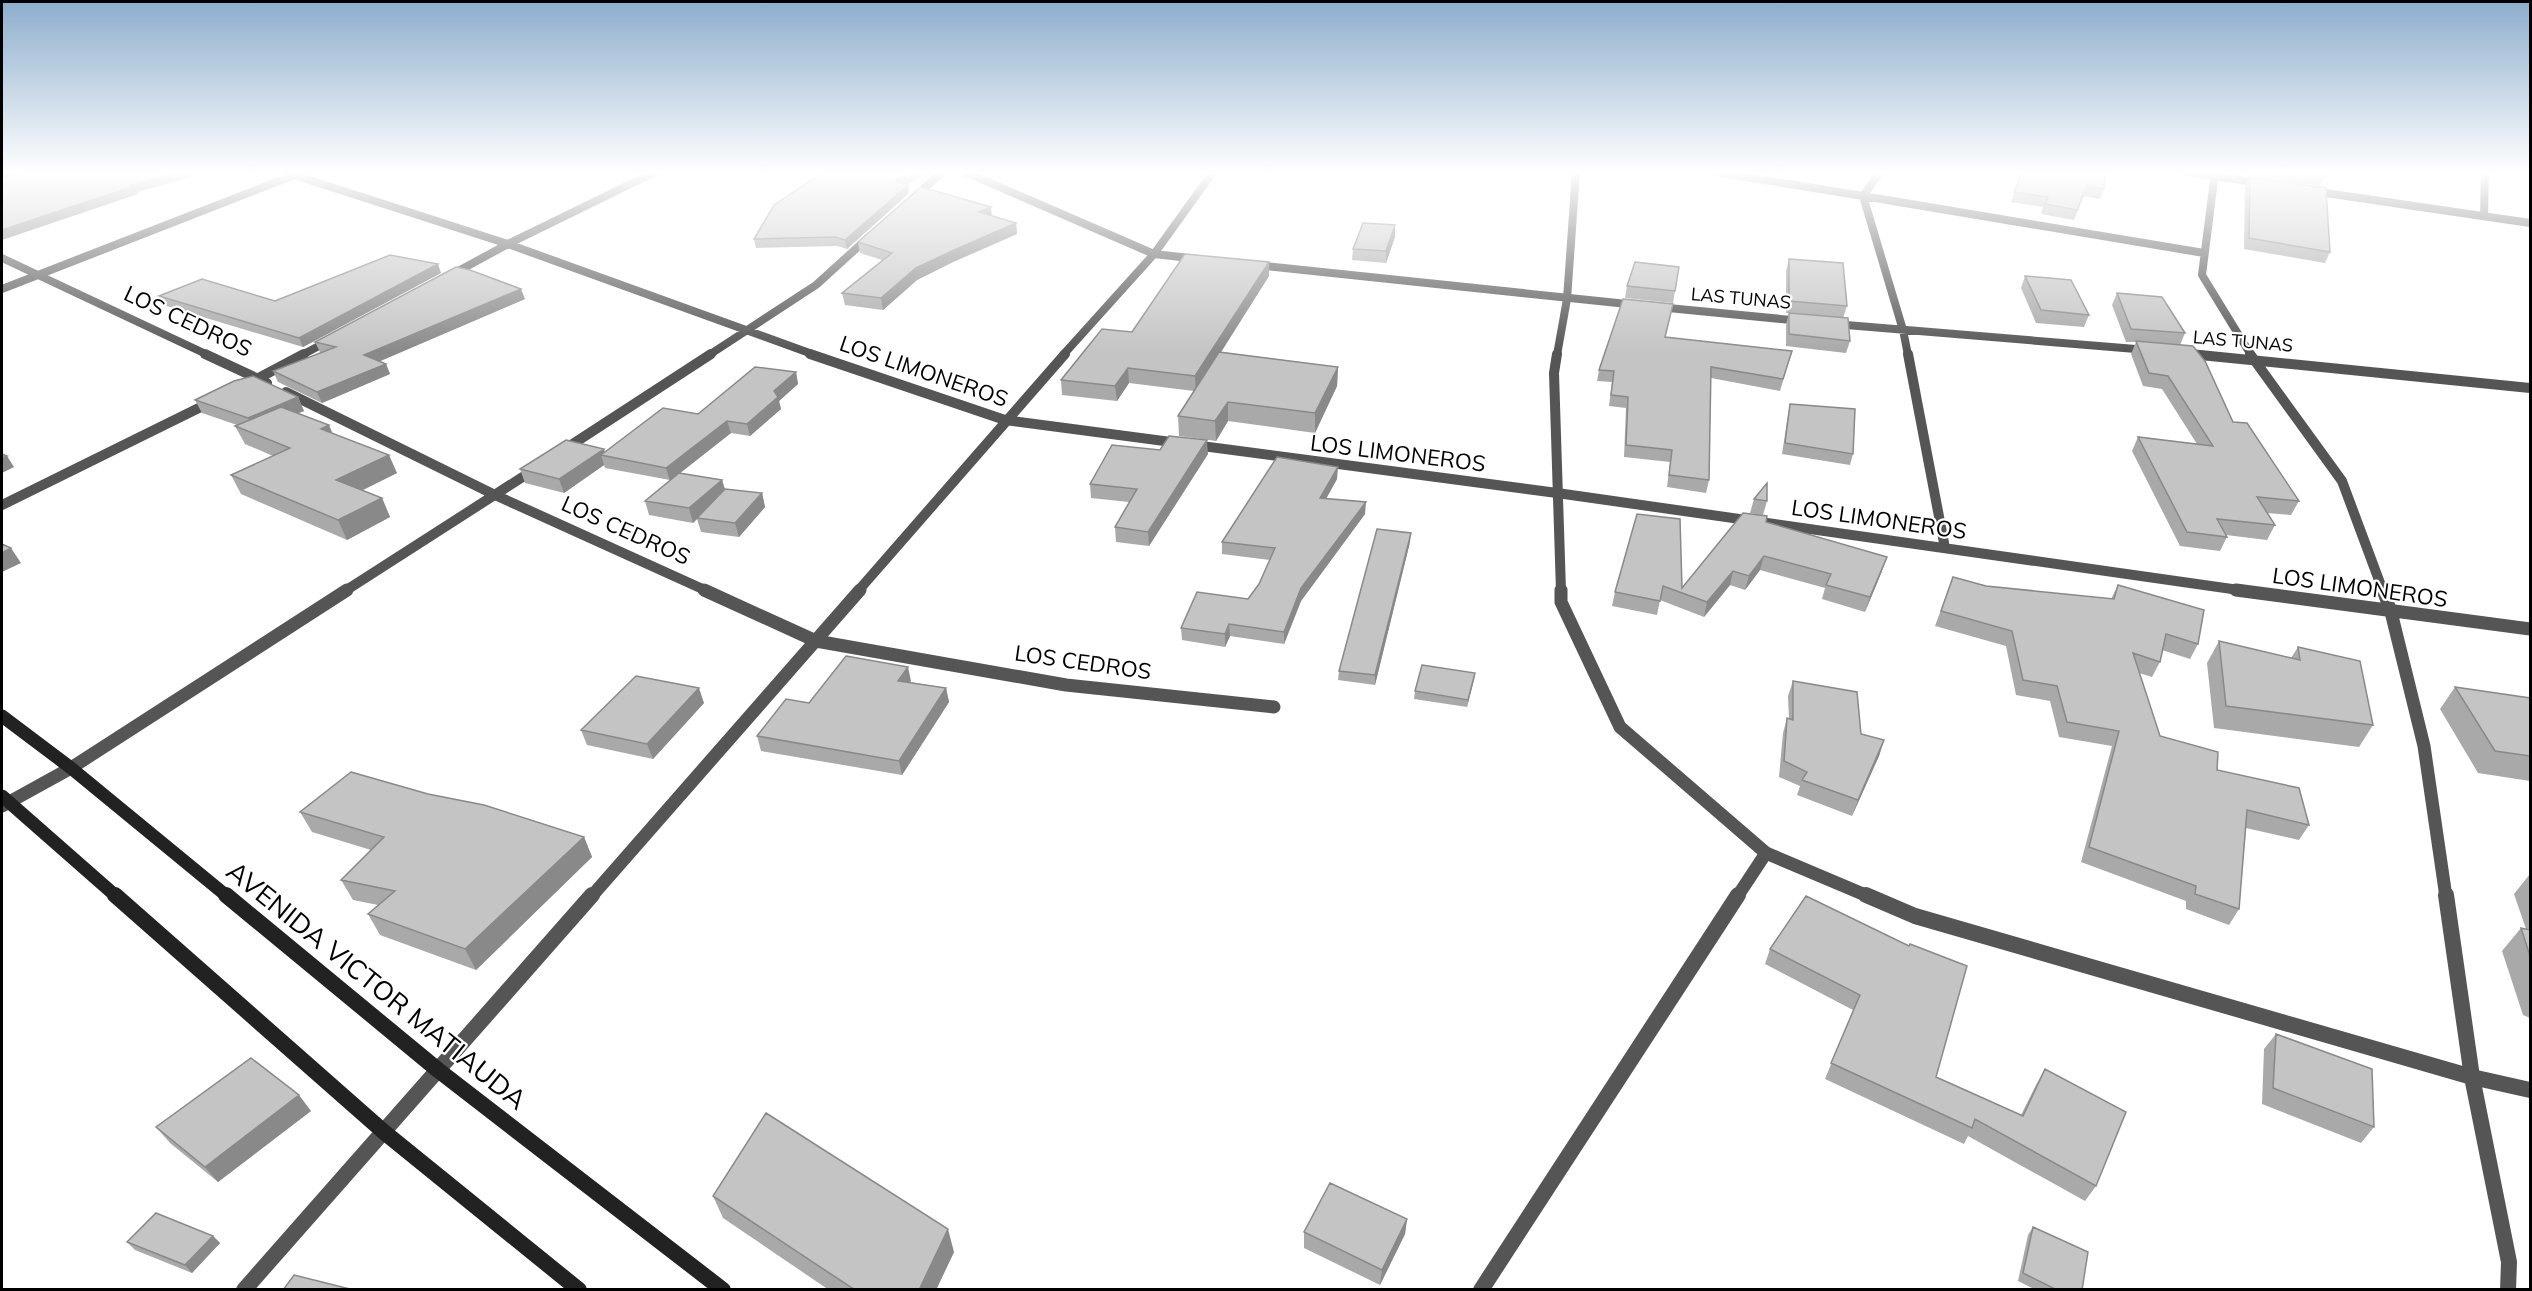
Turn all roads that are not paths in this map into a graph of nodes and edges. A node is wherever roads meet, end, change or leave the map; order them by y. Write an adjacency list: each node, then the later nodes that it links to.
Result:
1 (147, 232): 17 (street)
2 (473, 232): 11 (street, LOS LIMONEROS)
3 (532, 232): 11 (street)
4 (875, 232): 24 (street)
5 (1104, 232): 13 (street)
6 (1170, 232): 13 (street)
7 (1572, 232): 20 (street)
8 (1874, 232): 23 (street)
9 (2080, 232): 12 (street)
10 (2207, 232): 12 (street)
11 (508, 244): 18 (street); 24 (street, LOS LIMONEROS)
12 (2204, 253): 28 (street)
13 (1154, 254): 15 (street); 32 (street)
14 (2, 258): 17 (street, LOS CEDROS)
15 (1213, 261)
16 (1248, 264): 20 (street, LAS TUNAS)
17 (38, 275): 19 (street); 29 (street, LOS CEDROS)
18 (435, 283)
19 (2, 289)
20 (1567, 298): 21 (street, LAS TUNAS); 35 (street)
21 (1811, 322)
22 (1822, 323): 23 (street, LAS TUNAS)
23 (1903, 330): 26 (street, LAS TUNAS); 38 (street)
24 (744, 331): 32 (street, LOS LIMONEROS); 33 (street)
25 (341, 334): 29 (street)
26 (2160, 351)
27 (2172, 352): 28 (street, LAS TUNAS)
28 (2253, 358): 30 (street, LAS TUNAS); 39 (street)
29 (253, 381): 36 (street, LOS CEDROS)
30 (2530, 388)
31 (226, 394): 37 (street)
32 (1005, 420): 35 (street, LOS LIMONEROS); 41 (street)
33 (555, 456)
34 (545, 462): 36 (street)
35 (1557, 494): 38 (street, LOS LIMONEROS); 46 (street)
36 (495, 495): 41 (street, LOS CEDROS); 44 (street)
37 (2, 505)
38 (1945, 548): 39 (street, LOS LIMONEROS)
39 (2391, 612): 40 (street, LOS LIMONEROS); 48 (street)
40 (2530, 628)
41 (816, 641): 42 (street, LOS CEDROS); 47 (street)
42 (1274, 707)
43 (2, 716): 44 (main road, AVENIDA VICTOR MATIAUDA)
44 (71, 768): 45 (street); 47 (main road, AVENIDA VICTOR MATIAUDA)
45 (4, 801): 50 (main road)
46 (1766, 853): 48 (street); 54 (street)
47 (438, 1070): 50 (street); 53 (main road, AVENIDA VICTOR MATIAUDA)
48 (2472, 1077): 49 (street); 55 (street)
49 (2530, 1090)
50 (384, 1132): 51 (street); 52 (main road)
51 (244, 1290)
52 (579, 1290)
53 (723, 1290)
54 (1480, 1290)
55 (2508, 1290)

